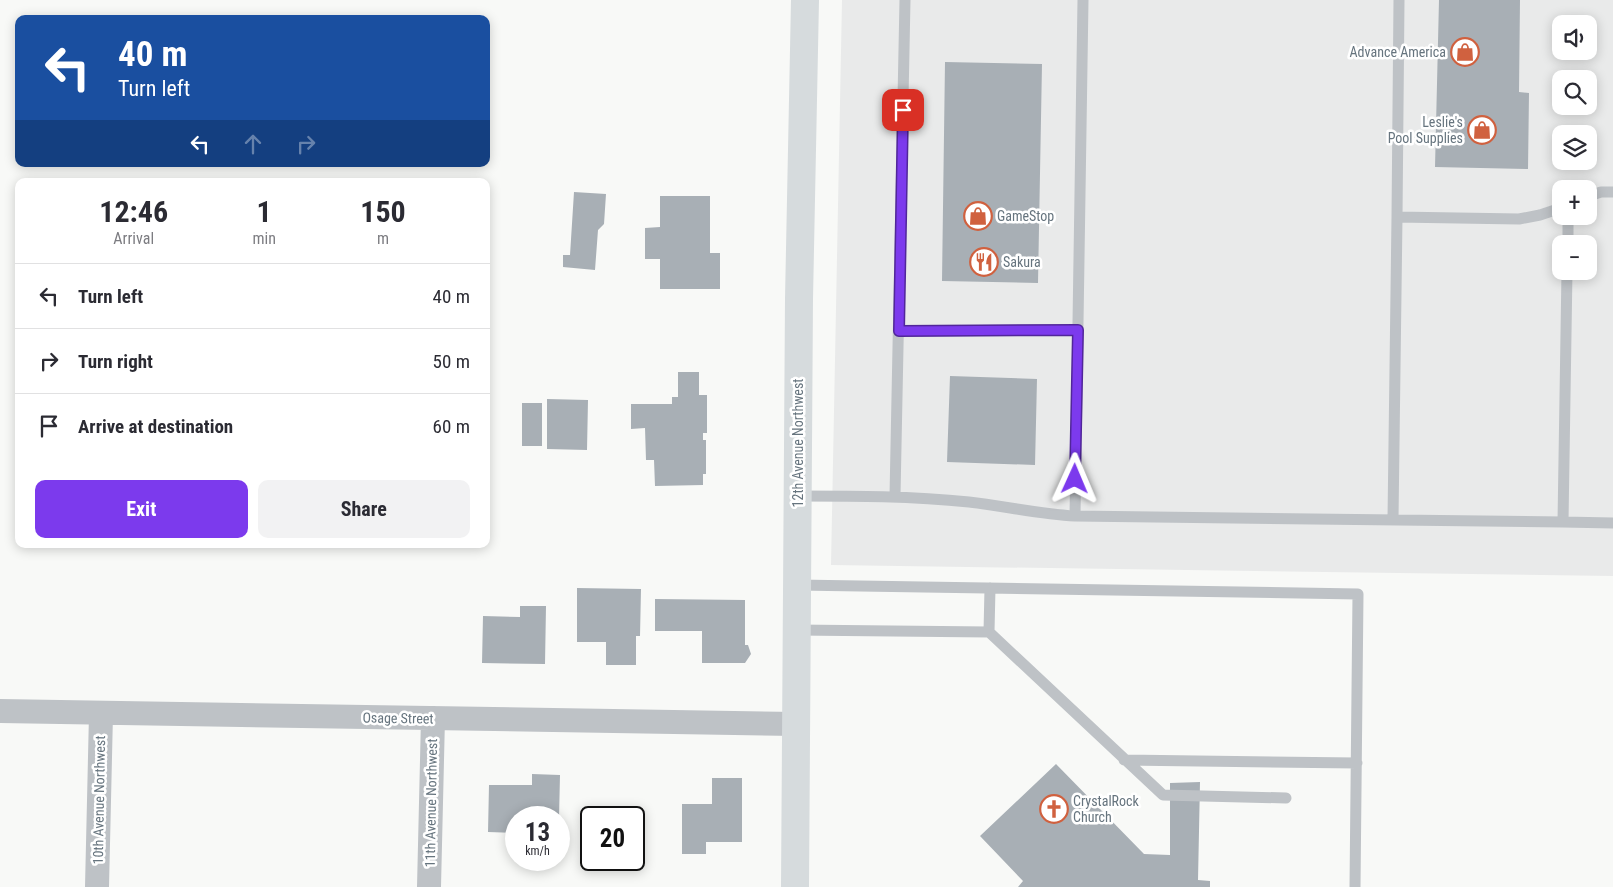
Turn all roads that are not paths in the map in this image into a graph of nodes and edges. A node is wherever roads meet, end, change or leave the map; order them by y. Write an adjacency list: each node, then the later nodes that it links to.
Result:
1 (805, 0): 12 (main road, 12th Avenue Northwest)
2 (905, 0): 11 (lane)
3 (1083, 0): 10 (lane)
4 (1399, 0): 8 (lane)
5 (1613, 192): 6 (lane)
6 (1597, 193)
7 (1552, 211): 8 (lane)
8 (1397, 217): 15 (lane)
9 (1567, 280): 16 (lane)
10 (1078, 330): 11 (lane); 14 (lane)
11 (899, 331): 13 (lane)
12 (797, 496): 13 (lane); 18 (main road, 12th Avenue Northwest)
13 (895, 496): 14 (lane)
14 (1075, 516): 15 (lane)
15 (1393, 519): 16 (lane)
16 (1563, 522): 17 (lane)
17 (1613, 523)
18 (797, 584): 19 (lane); 20 (main road, 12th Avenue Northwest)
19 (990, 588): 21 (lane); 27 (lane)
20 (796, 630): 21 (lane); 25 (main road, 12th Avenue Northwest)
21 (989, 632): 26 (lane)
22 (0, 711): 23 (street, Osage Street)
23 (101, 714): 24 (street, Osage Street); 29 (street, 10th Avenue Northwest)
24 (434, 718): 25 (street, Osage Street); 30 (street, 11th Avenue Northwest)
25 (796, 724): 31 (main road, 12th Avenue Northwest)
26 (1124, 760): 27 (lane); 28 (lane)
27 (1357, 763): 32 (lane)
28 (1286, 798)
29 (97, 887)
30 (429, 887)
31 (795, 887)
32 (1355, 887)

